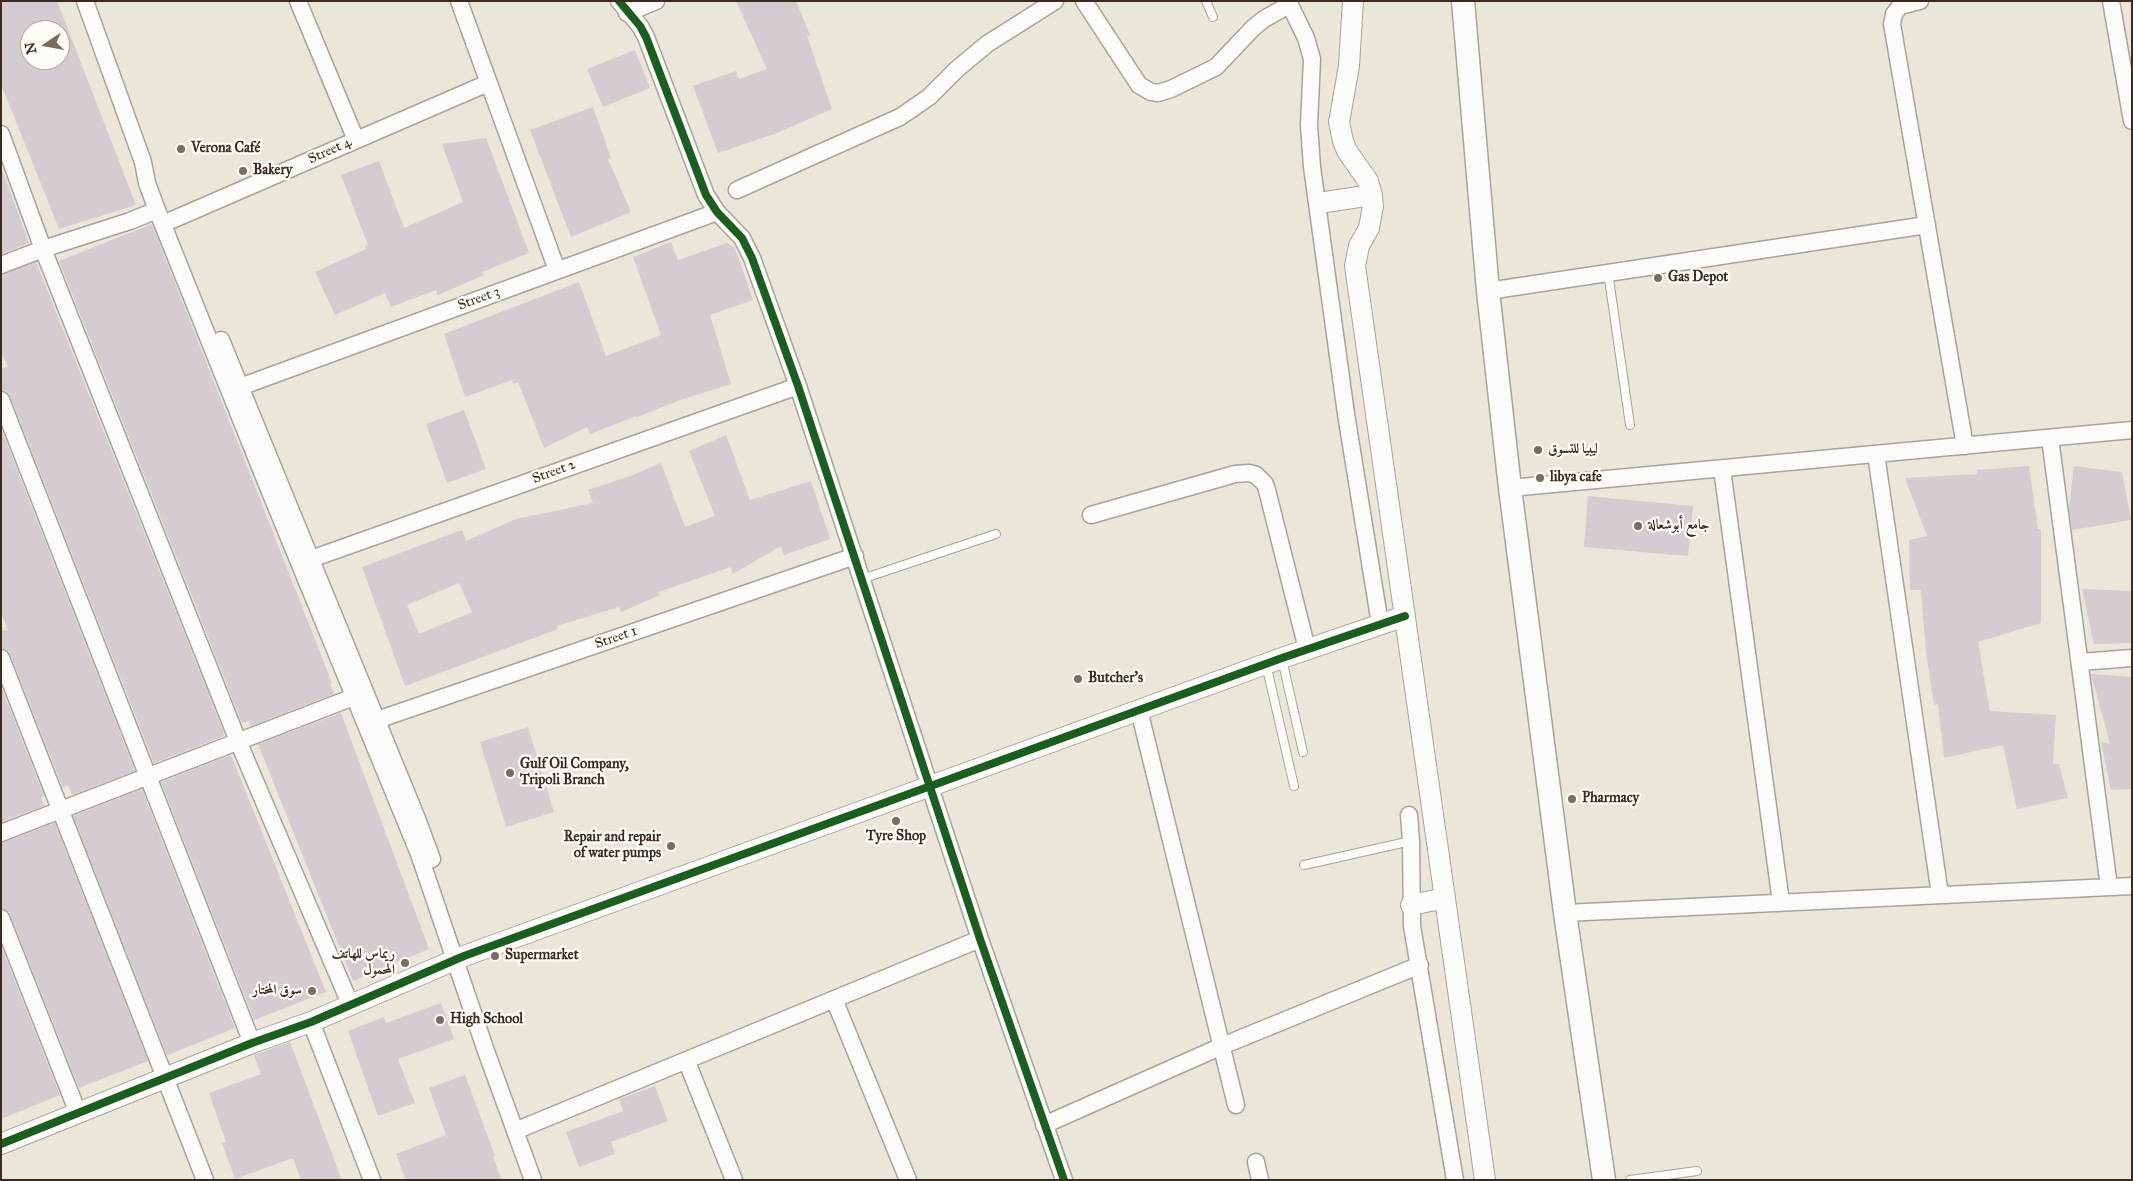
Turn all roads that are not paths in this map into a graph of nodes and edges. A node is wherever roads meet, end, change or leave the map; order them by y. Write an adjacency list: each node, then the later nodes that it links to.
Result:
1 (85, 1): 19 (street)
2 (298, 1): 18 (street)
3 (459, 1): 15 (street)
4 (656, 1): 13 (street)
5 (1055, 1): 20 (street)
6 (1084, 1): 12 (street)
7 (1206, 1): 14 (lane)
8 (1353, 1): 21 (street)
9 (1463, 1): 31 (main road)
10 (1920, 1): 26 (street)
11 (2111, 1): 16 (street)
12 (1289, 3): 22 (street)
13 (623, 7): 24 (street)
14 (1213, 18)
15 (488, 83): 18 (street, Street 4); 29 (street)
16 (2132, 121)
17 (1, 134): 27 (street)
18 (356, 140): 25 (street, Street 4)
19 (143, 162): 23 (street); 25 (street)
20 (737, 190)
21 (1372, 195): 22 (street); 47 (street)
22 (1319, 203): 48 (street)
23 (158, 210): 27 (street); 54 (street)
24 (717, 212): 29 (street, Street 3); 32 (street)
25 (172, 220): 33 (street)
26 (1927, 225): 30 (street); 38 (street)
27 (43, 249): 28 (street); 57 (street)
28 (1, 265)
29 (557, 270): 33 (street, Street 3)
30 (1608, 272): 31 (street); 35 (lane)
31 (1488, 292): 41 (main road)
32 (798, 386): 44 (street); 45 (street, Street 2)
33 (240, 387): 45 (street)
34 (1, 400): 59 (street)
35 (1630, 425)
36 (2132, 430): 37 (street)
37 (2050, 438): 38 (street); 53 (street)
38 (1965, 446): 39 (street)
39 (1876, 454): 40 (street); 69 (street)
40 (1722, 469): 41 (street); 71 (street)
41 (1510, 488): 73 (main road)
42 (1091, 515): 49 (street)
43 (996, 534): 46 (lane)
44 (854, 556): 46 (street); 56 (street, Street 1)
45 (311, 559): 54 (street)
46 (862, 579): 61 (street)
47 (1405, 616): 48 (street); 70 (street)
48 (1380, 624): 49 (street)
49 (1307, 649): 52 (street)
50 (1, 658): 62 (street)
51 (2132, 658): 53 (street)
52 (1274, 661): 55 (street); 58 (lane); 60 (lane)
53 (2080, 662): 68 (street)
54 (360, 695): 56 (street); 57 (street); 76 (street)
55 (1138, 710): 61 (street); 82 (street)
56 (377, 720): 76 (street)
57 (238, 741): 59 (street); 79 (street)
58 (1303, 752)
59 (149, 776): 62 (street); 81 (street)
60 (1294, 786)
61 (931, 787): 75 (street); 76 (street)
62 (61, 809): 64 (street); 84 (street)
63 (1409, 814): 65 (street)
64 (1, 833)
65 (1411, 841): 66 (lane); 72 (street)
66 (1304, 864)
67 (2132, 886): 68 (street)
68 (2109, 887): 69 (street)
69 (1940, 895): 71 (street)
70 (1445, 898): 72 (street); 101 (street)
71 (1781, 902): 73 (street)
72 (1411, 905): 77 (street)
73 (1565, 913): 102 (main road)
74 (1, 918): 86 (street)
75 (980, 939): 78 (street); 87 (street)
76 (460, 958): 79 (street); 88 (street)
77 (1420, 965): 82 (street); 100 (street)
78 (834, 999): 83 (street); 97 (street)
79 (351, 1006): 80 (street)
80 (311, 1022): 81 (street); 93 (street)
81 (252, 1043): 84 (street)
82 (1222, 1046): 85 (street); 87 (street)
83 (687, 1062): 88 (street); 96 (street)
84 (164, 1078): 86 (street); 92 (street)
85 (1236, 1105)
86 (78, 1113): 89 (street)
87 (1044, 1125): 98 (street)
88 (520, 1130): 94 (street); 95 (street)
89 (1, 1144)
90 (1256, 1162): 99 (street)
91 (1697, 1171): 103 (lane)
92 (205, 1180)
93 (372, 1180)
94 (534, 1180)
95 (545, 1180)
96 (734, 1180)
97 (908, 1180)
98 (1064, 1180)
99 (1260, 1180)
100 (1455, 1180)
101 (1485, 1180)
102 (1604, 1180)
103 (1630, 1180)

